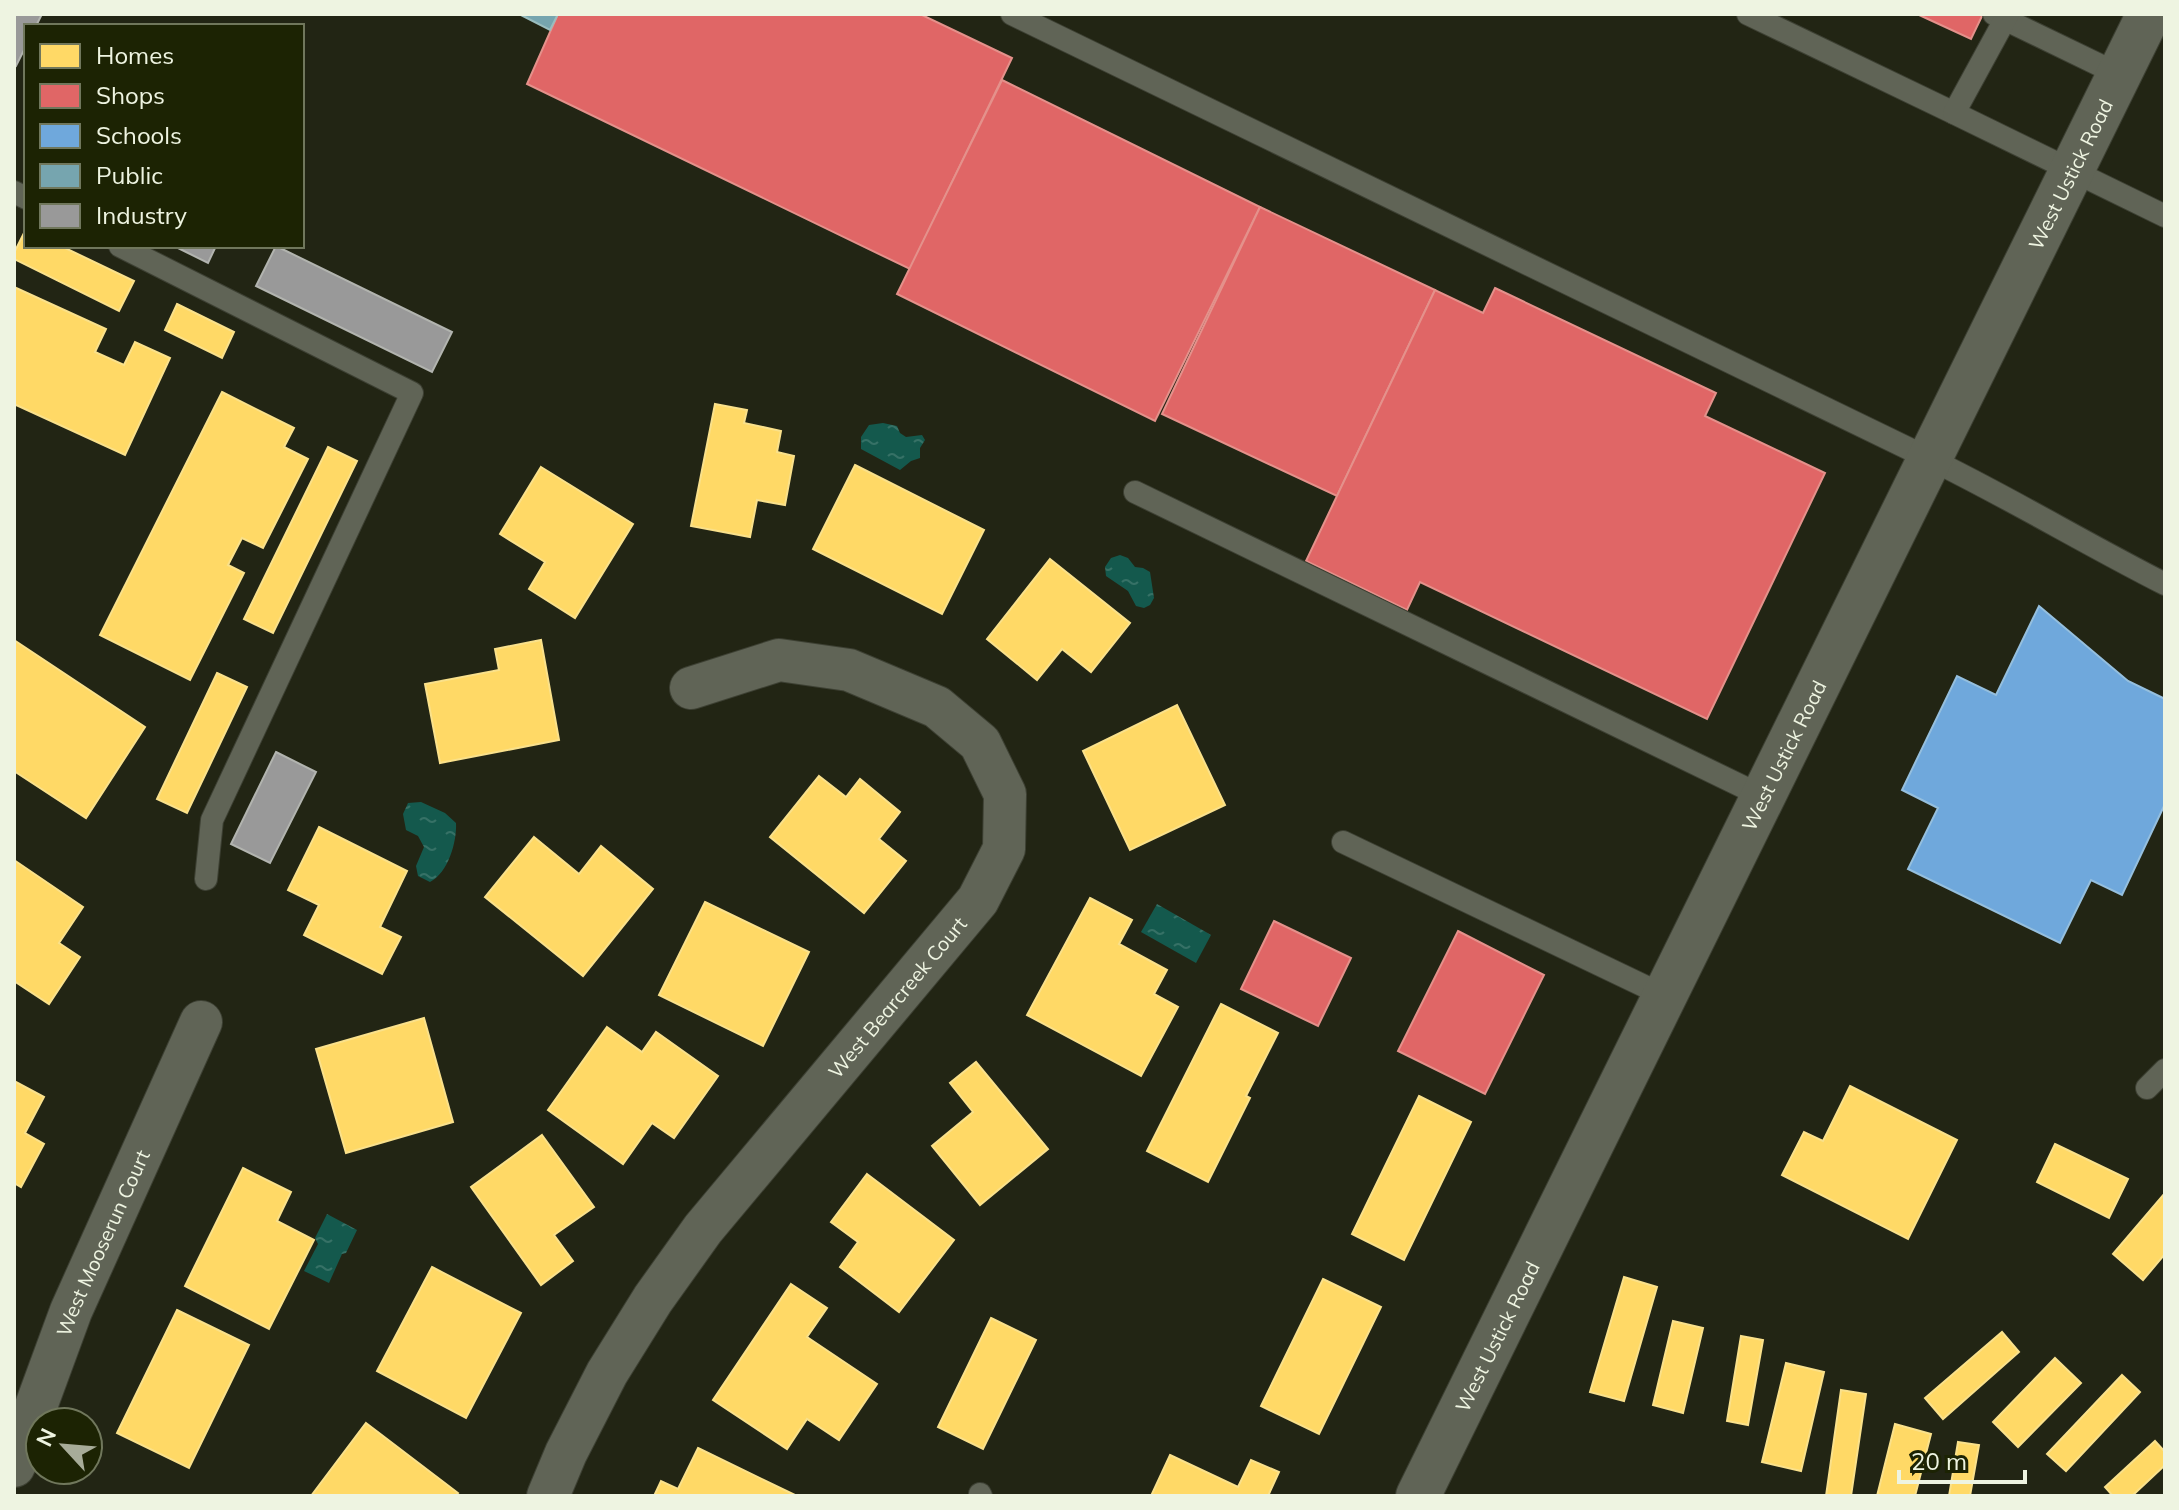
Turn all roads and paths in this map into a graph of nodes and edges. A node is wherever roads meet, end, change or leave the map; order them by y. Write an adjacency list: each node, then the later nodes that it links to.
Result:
1 (1012, 14): 6 (lane)
2 (1065, 14): 6 (lane)
3 (1748, 14): 8 (lane)
4 (2149, 14): 7 (main road, West Ustick Road)
5 (2002, 16): 7 (lane); 8 (lane)
6 (1055, 35): 12 (lane)
7 (2118, 74): 9 (main road, West Ustick Road)
8 (1954, 113): 9 (lane)
9 (2072, 170): 10 (lane); 12 (main road, West Ustick Road)
10 (2165, 216)
11 (124, 248): 18 (lane)
12 (1930, 459): 14 (lane); 16 (main road, West Ustick Road)
13 (1135, 492): 16 (lane)
14 (2165, 584)
15 (691, 688): 24 (street, West Bearcreek Court)
16 (1764, 797): 19 (main road, West Ustick Road)
17 (1343, 842): 19 (lane)
18 (206, 879)
19 (1663, 995): 25 (main road, West Ustick Road)
20 (201, 1022): 23 (street, West Mooserun Court)
21 (2165, 1070): 22 (lane)
22 (2147, 1088)
23 (14, 1466)
24 (548, 1496)
25 (1418, 1496)

